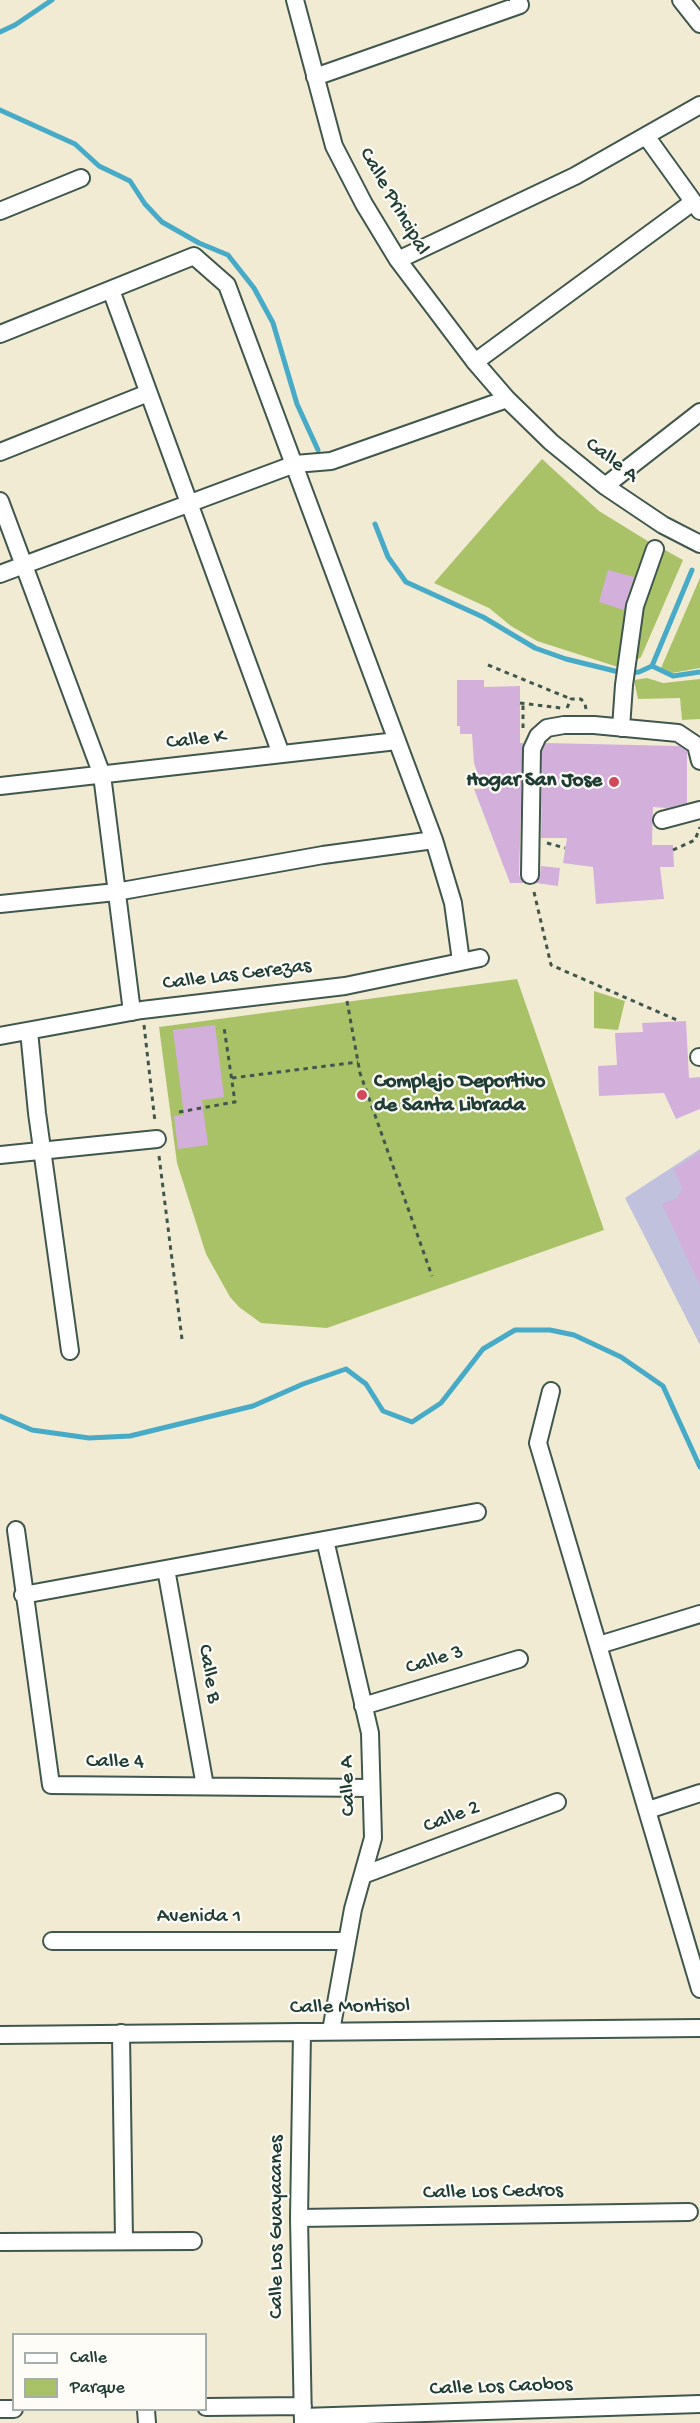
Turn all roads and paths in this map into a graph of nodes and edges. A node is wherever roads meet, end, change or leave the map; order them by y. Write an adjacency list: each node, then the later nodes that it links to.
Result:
1 (295, 0): 5 (street, Calle Principal)
2 (518, 0): 5 (street)
3 (681, 0): 4 (street)
4 (700, 24)
5 (315, 77): 11 (street, Calle Principal)
6 (700, 105): 7 (street)
7 (646, 136): 9 (street); 11 (street)
8 (81, 178): 10 (street)
9 (697, 207): 14 (street)
10 (0, 211)
11 (398, 260): 14 (street, Calle Principal)
12 (111, 290): 13 (street); 15 (street); 19 (street)
13 (0, 334)
14 (475, 362): 16 (street, Calle Principal)
15 (148, 393): 18 (street); 22 (street)
16 (507, 399): 19 (street); 20 (street, Calle A)
17 (700, 412): 20 (street)
18 (0, 452)
19 (295, 464): 22 (street); 32 (street)
20 (605, 486): 23 (street, Calle A)
21 (0, 501): 25 (street)
22 (188, 504): 25 (street); 33 (street)
23 (700, 544)
24 (655, 549): 31 (street)
25 (24, 564): 26 (street); 35 (street)
26 (0, 574)
27 (488, 665): 28 (path)
28 (571, 699): 29 (path); 30 (path)
29 (567, 709)
30 (586, 711)
31 (621, 728): 34 (street); 42 (street)
32 (397, 741): 33 (street, Calle K); 40 (street)
33 (281, 754): 35 (street, Calle K)
34 (700, 761)
35 (102, 774): 36 (street, Calle K); 43 (street)
36 (0, 786)
37 (700, 810): 38 (street)
38 (662, 820)
39 (700, 827): 41 (path)
40 (434, 840): 43 (street); 46 (street)
41 (673, 850)
42 (530, 875): 49 (path)
43 (116, 892): 44 (street); 48 (street)
44 (0, 904)
45 (480, 958): 46 (street, Calle Las Cerezas)
46 (460, 961): 47 (street, Calle Las Cerezas)
47 (345, 986): 48 (street, Calle Las Cerezas); 53 (path)
48 (137, 1011): 51 (street, Calle Las Cerezas); 56 (path)
49 (679, 1021)
50 (224, 1027): 54 (path)
51 (28, 1031): 52 (street, Calle Las Cerezas); 57 (street)
52 (0, 1036)
53 (358, 1062): 54 (path); 59 (path)
54 (232, 1078): 55 (path)
55 (179, 1112)
56 (157, 1139): 57 (street); 60 (path)
57 (42, 1149): 58 (street); 61 (street)
58 (0, 1155)
59 (432, 1276)
60 (182, 1339)
61 (70, 1350)
62 (551, 1391): 69 (street)
63 (477, 1512): 65 (street)
64 (16, 1530): 67 (street, Calle 4)
65 (325, 1540): 66 (street); 71 (street, Calle A)
66 (166, 1569): 67 (street); 72 (street, Calle B)
67 (23, 1595): 72 (street, Calle 4)
68 (700, 1614): 69 (street)
69 (599, 1645): 76 (street)
70 (519, 1659): 71 (street, Calle 3)
71 (363, 1707): 73 (street, Calle A)
72 (205, 1786): 73 (street, Calle 4)
73 (371, 1788): 77 (street, Calle A)
74 (700, 1793): 76 (street)
75 (557, 1802): 77 (street, Calle 2)
76 (648, 1810): 80 (street)
77 (363, 1875): 79 (street, Calle A)
78 (52, 1941): 79 (street, Avenida 1)
79 (346, 1941): 82 (street, Calle A)
80 (700, 1989)
81 (700, 2028): 82 (street, Calle Montisol)
82 (331, 2031): 83 (street, Calle Montisol)
83 (302, 2032): 84 (street, Calle Montisol); 87 (street, Calle Los Guayacanes)
84 (121, 2033): 85 (street, Calle Montisol); 88 (street)
85 (0, 2035)
86 (689, 2212): 87 (street, Calle Los Cedros)
87 (299, 2218): 93 (street, Calle Los Guayacanes)
88 (124, 2241): 89 (street); 90 (street)
89 (192, 2241)
90 (0, 2242)
91 (700, 2404): 93 (street, Calle Los Caobos)
92 (207, 2407): 93 (street, Calle Los Caobos)
93 (303, 2415)

